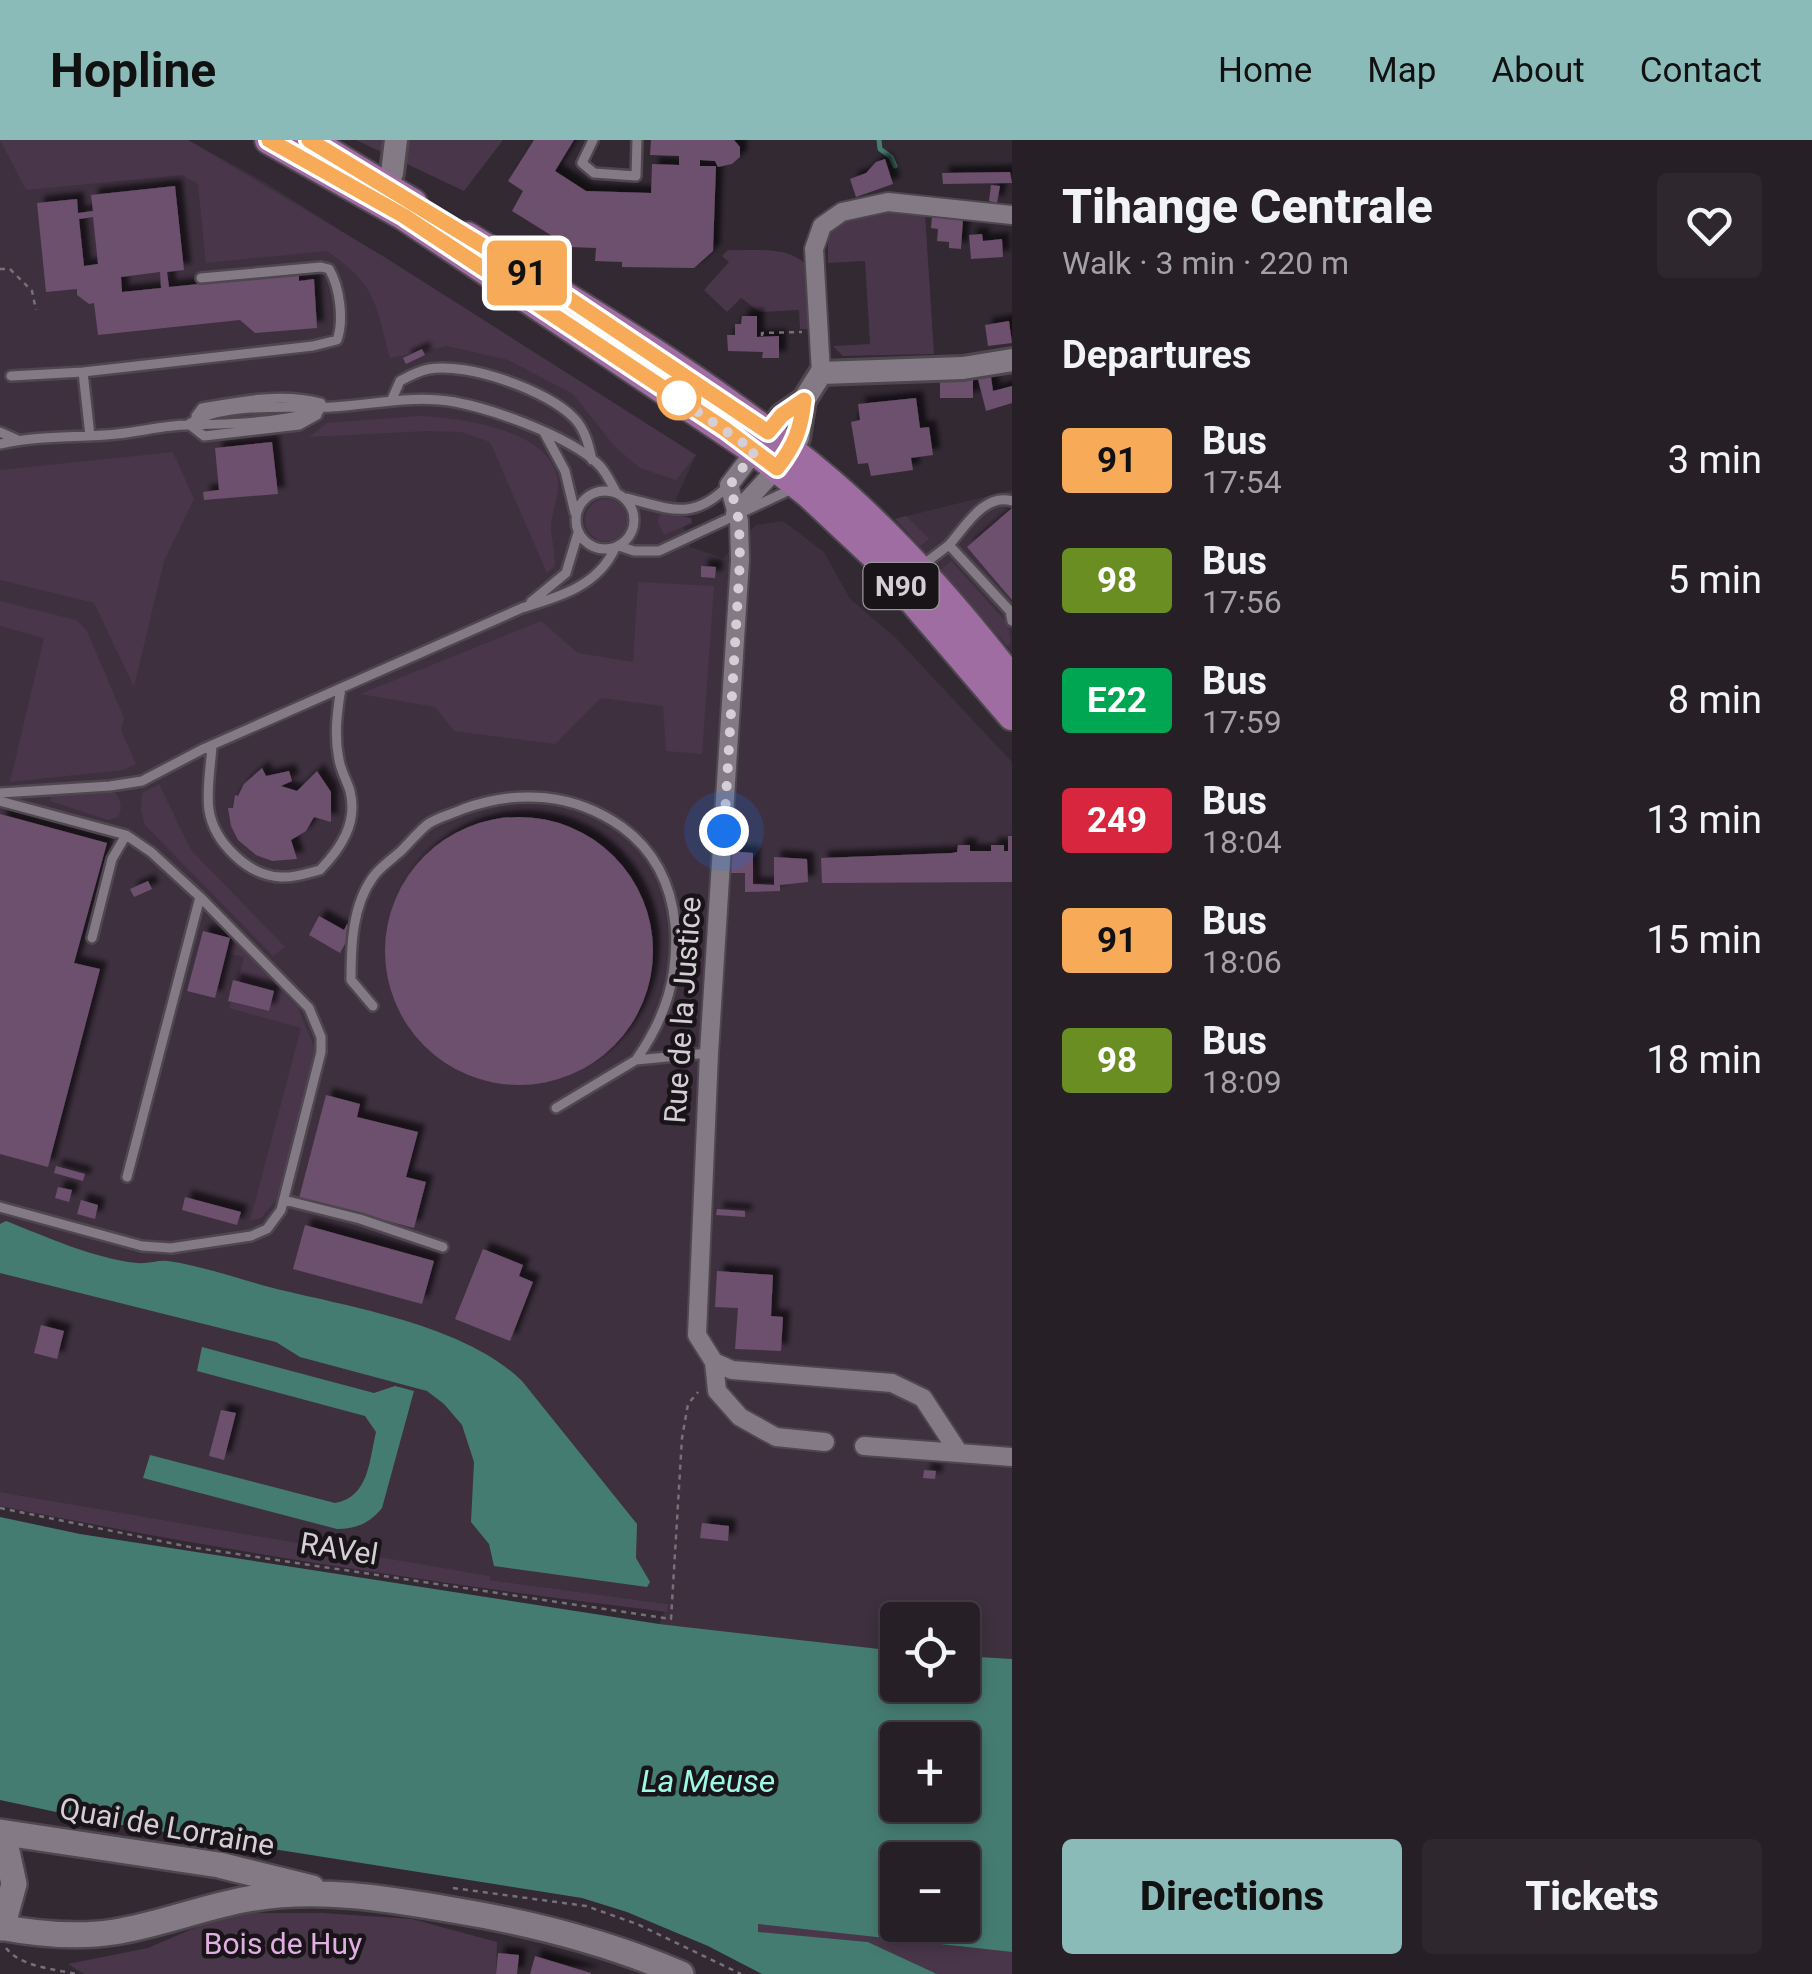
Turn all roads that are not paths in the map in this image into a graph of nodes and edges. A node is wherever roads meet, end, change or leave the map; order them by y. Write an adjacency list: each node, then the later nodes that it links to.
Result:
1 (269, 140): 7 (main road, N90)
2 (310, 140): 6 (main road, N90)
3 (396, 140): 6 (street)
4 (593, 140): 5 (lane)
5 (637, 140)
6 (386, 186): 7 (street); 9 (street); 24 (main road, N90)
7 (350, 188): 9 (main road, N90)
8 (1012, 214): 13 (street)
9 (404, 216): 24 (main road, N90)
10 (201, 278): 12 (lane)
11 (1012, 360): 13 (street)
12 (83, 372): 14 (lane); 21 (lane)
13 (821, 373): 16 (street)
14 (11, 376)
15 (392, 399): 17 (lane); 20 (lane); 25 (lane)
16 (804, 400): 24 (street); 24 (street)
17 (333, 407): 18 (lane); 18 (lane)
18 (189, 424): 21 (lane)
19 (0, 432): 22 (lane)
20 (544, 432): 25 (lane); 31 (lane)
21 (90, 436): 22 (lane)
22 (19, 440): 23 (lane)
23 (0, 444)
24 (774, 445): 26 (street); 27 (main road, N90); 30 (street); 35 (main road, N90)
25 (592, 460): 28 (lane)
26 (730, 485): 28 (lane); 30 (street, Rue de la Justice)
27 (800, 486): 30 (lane); 40 (main road, N90)
28 (620, 495): 31 (lane); 34 (lane)
29 (1012, 501): 33 (lane)
30 (735, 514): 34 (lane); 48 (street, Rue de la Justice)
31 (576, 515): 32 (lane)
32 (578, 533): 34 (lane); 36 (lane)
33 (948, 545): 35 (lane); 37 (lane)
34 (617, 547): 36 (lane)
35 (918, 569): 38 (main road, N90)
36 (522, 608): 39 (lane)
37 (1012, 622)
38 (1009, 669)
39 (341, 688): 41 (lane); 41 (lane)
40 (1012, 716)
41 (212, 745): 42 (lane)
42 (0, 793)
43 (0, 801): 44 (lane)
44 (126, 835): 45 (lane); 46 (lane)
45 (200, 897): 51 (lane); 52 (lane)
46 (92, 938)
47 (373, 1006): 49 (lane)
48 (709, 1053): 49 (lane); 55 (street, Rue de la Justice)
49 (636, 1060): 50 (lane)
50 (556, 1108)
51 (127, 1177)
52 (284, 1200): 53 (lane); 54 (lane)
53 (0, 1207)
54 (443, 1247)
55 (714, 1362): 56 (street, Rue de la Justice); 58 (street)
56 (826, 1442)
57 (864, 1446): 58 (street)
58 (959, 1453): 59 (street)
59 (1012, 1456)
60 (1, 1833): 61 (main road, Quai de Lorraine); 62 (main road)
61 (321, 1893): 62 (main road); 63 (main road)
62 (1, 1927)
63 (681, 1974)

